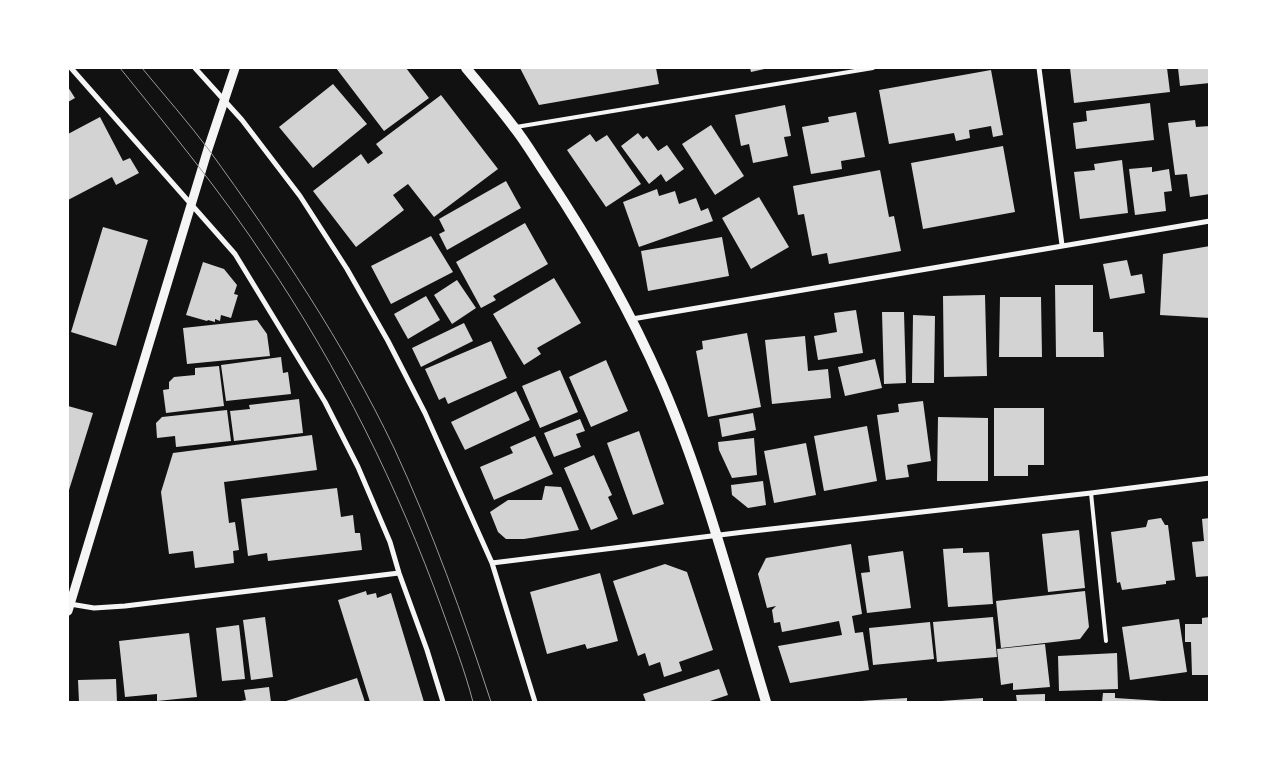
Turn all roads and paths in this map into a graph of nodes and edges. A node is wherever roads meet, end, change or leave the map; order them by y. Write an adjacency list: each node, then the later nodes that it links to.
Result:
1 (71, 68): 9 (street)
2 (196, 68): 7 (street)
3 (234, 68): 7 (street)
4 (466, 68): 8 (main road)
5 (873, 68): 8 (lane)
6 (1038, 68): 11 (street)
7 (224, 100): 9 (street); 16 (street)
8 (514, 127): 12 (main road)
9 (192, 204): 17 (street); 18 (street)
10 (1210, 221): 11 (street)
11 (1062, 245): 12 (street)
12 (632, 319): 15 (main road)
13 (1210, 478): 14 (street)
14 (1091, 493): 15 (street); 19 (lane)
15 (716, 536): 16 (street); 22 (main road)
16 (492, 564): 21 (street)
17 (399, 572): 18 (street); 20 (street)
18 (68, 606)
19 (1106, 641)
20 (443, 702)
21 (534, 702)
22 (766, 702)

